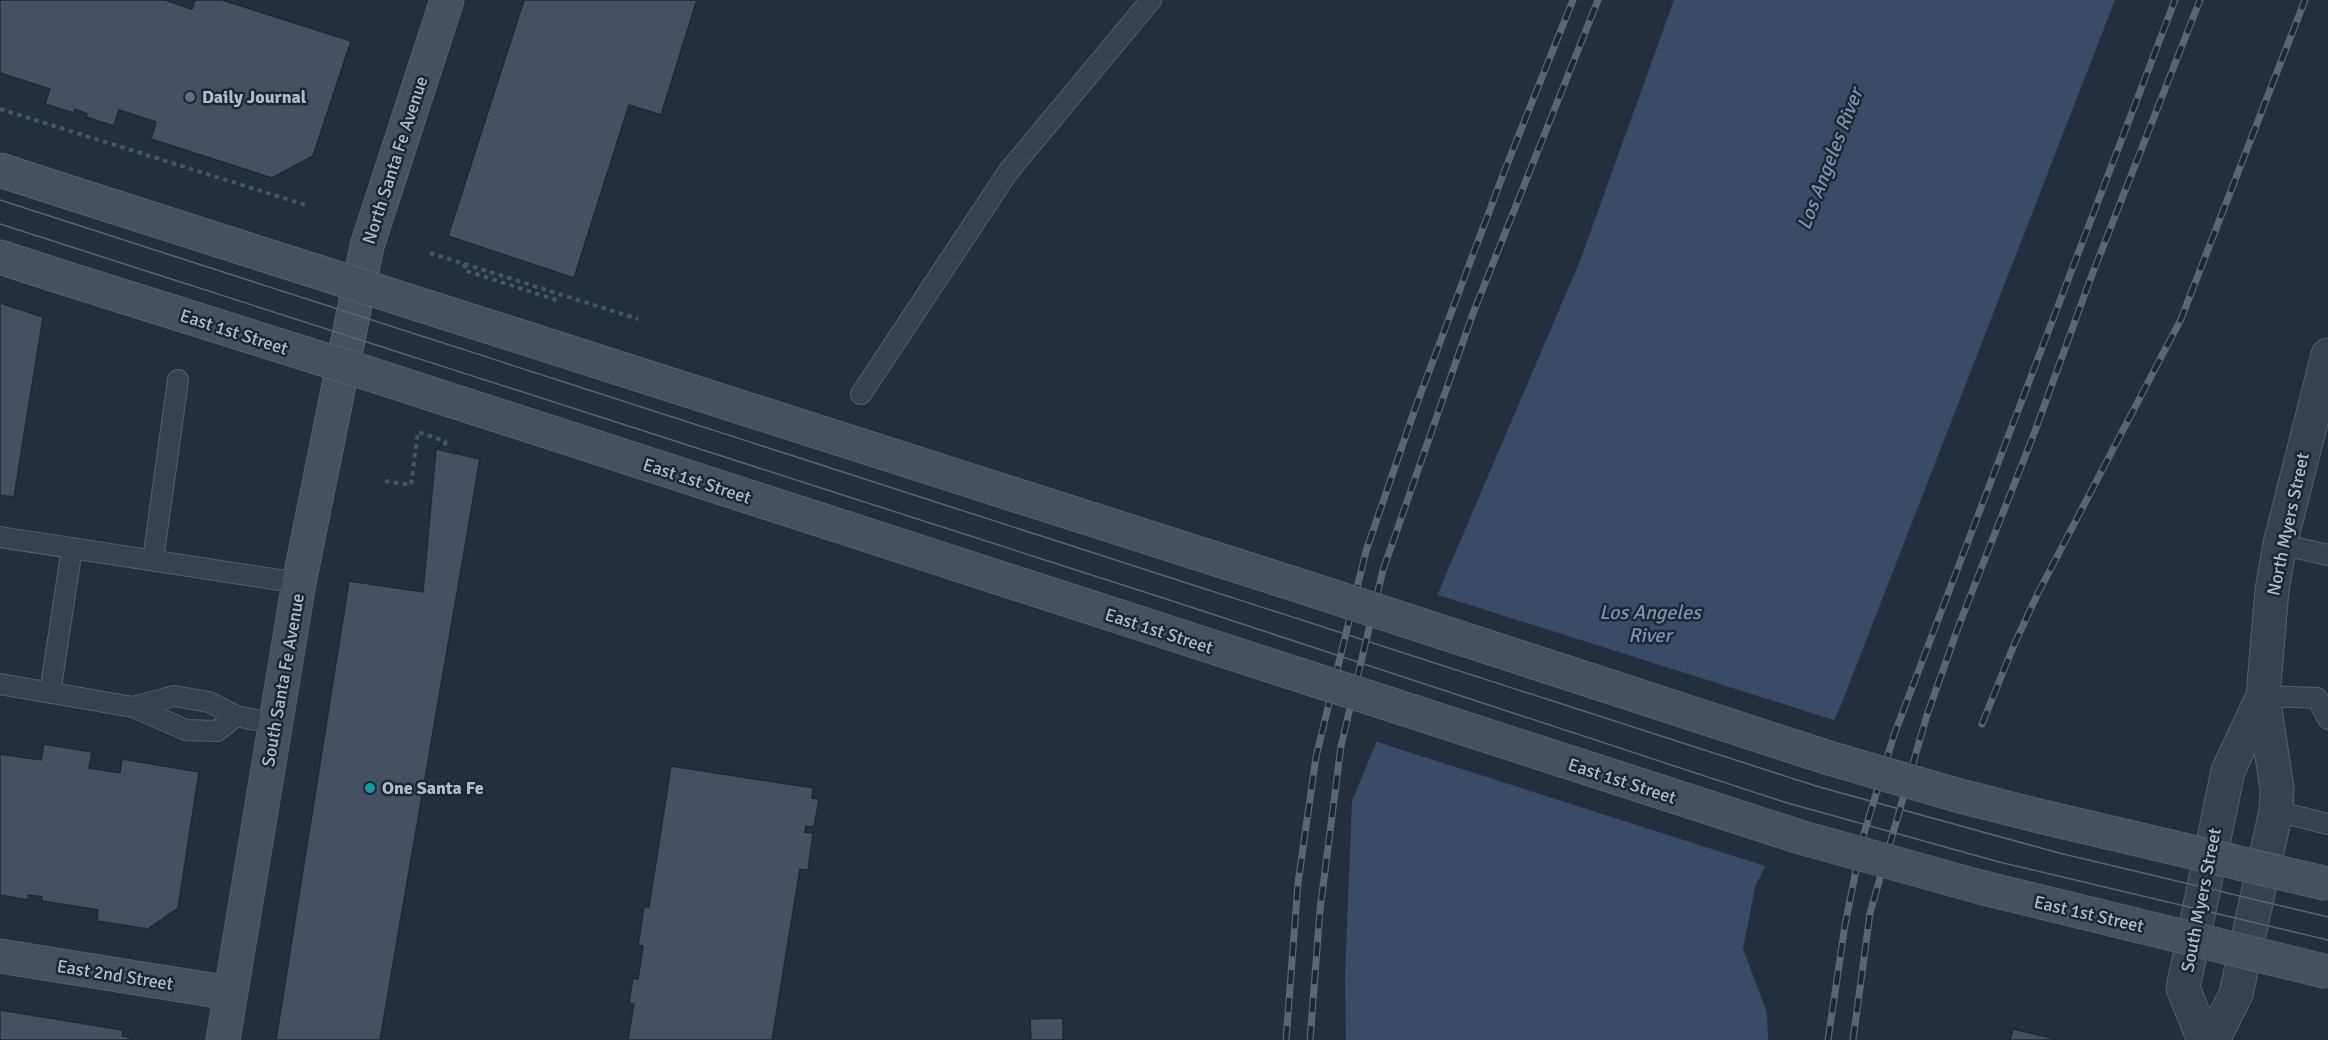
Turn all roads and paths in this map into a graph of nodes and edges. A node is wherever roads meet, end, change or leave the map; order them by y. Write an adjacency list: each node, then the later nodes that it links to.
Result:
1 (447, 0): 11 (main road, North Santa Fe Avenue)
2 (1151, 0): 14 (lane)
3 (0, 109): 5 (path)
4 (0, 170): 33 (main road, bridge)
5 (309, 206)
6 (430, 253): 8 (path)
7 (0, 257): 35 (main road, East 1st Street, bridge)
8 (465, 264): 9 (path); 10 (path)
9 (559, 301)
10 (638, 319)
11 (352, 322): 22 (main road, South Santa Fe Avenue)
12 (2328, 355): 18 (street, North Myers Street)
13 (178, 380): 21 (lane)
14 (861, 394)
15 (446, 450): 16 (path)
16 (385, 481)
17 (0, 537): 19 (lane)
18 (2280, 544): 20 (lane); 25 (street, North Myers Street)
19 (72, 548): 21 (lane); 24 (lane)
20 (2328, 555)
21 (153, 560): 22 (lane)
22 (299, 583): 29 (main road, South Santa Fe Avenue)
23 (0, 684): 24 (lane)
24 (50, 693): 26 (lane)
25 (2263, 696): 28 (lane); 30 (street, North Myers Street); 31 (street, North Myers Street)
26 (133, 706): 27 (lane); 27 (lane)
27 (237, 716): 29 (lane)
28 (2328, 719)
29 (276, 724): 36 (main road, South Santa Fe Avenue)
30 (2223, 793): 38 (street, South Myers Street)
31 (2276, 811): 32 (lane); 39 (street)
32 (2328, 824)
33 (2328, 884)
34 (0, 956): 36 (main road, East 2nd Street)
35 (2328, 972)
36 (230, 993): 37 (main road, South Santa Fe Avenue)
37 (224, 1040)
38 (2204, 1040)
39 (2213, 1040)

